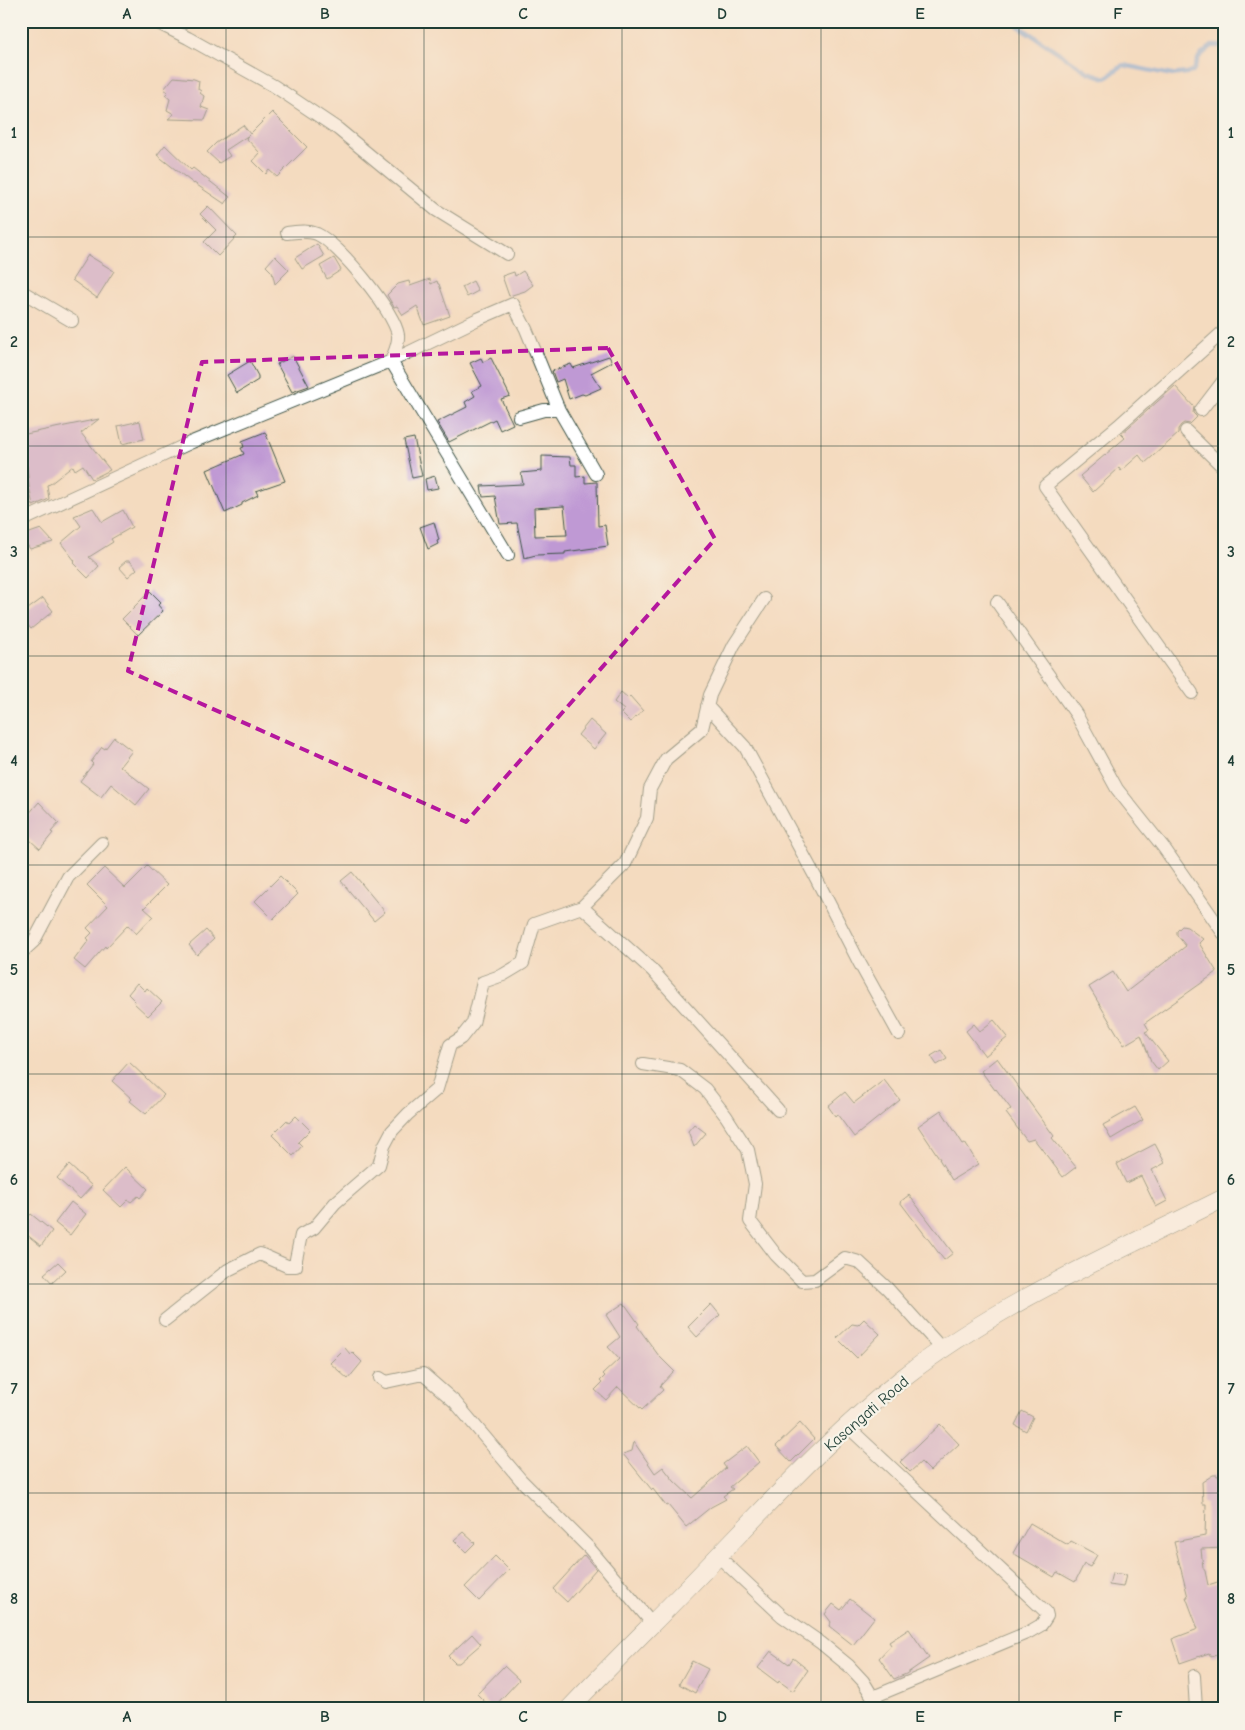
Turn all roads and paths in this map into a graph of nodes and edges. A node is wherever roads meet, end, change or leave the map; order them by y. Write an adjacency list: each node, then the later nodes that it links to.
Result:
1 (154, 21): 3 (street)
2 (287, 233): 7 (street)
3 (507, 254)
4 (21, 290): 5 (street)
5 (72, 321)
6 (1224, 331): 19 (street)
7 (391, 361): 9 (street); 15 (street); 16 (street)
8 (1224, 380): 10 (street)
9 (560, 410): 11 (street); 14 (street)
10 (1201, 410)
11 (519, 417)
12 (1186, 431): 13 (street)
13 (1224, 468)
14 (596, 474)
15 (21, 521)
16 (508, 555)
17 (764, 599): 20 (street)
18 (998, 602): 23 (street)
19 (1192, 692)
20 (707, 706): 22 (street); 25 (street)
21 (102, 843): 24 (street)
22 (582, 907): 27 (street); 29 (street)
23 (1224, 934)
24 (21, 953)
25 (898, 1034)
26 (643, 1064): 30 (street)
27 (778, 1110)
28 (1223, 1200): 30 (street, Kasangati Road)
29 (165, 1320)
30 (943, 1350): 32 (street, Kasangati Road)
31 (380, 1378): 34 (street)
32 (847, 1426): 33 (street, Kasangati Road); 36 (street)
33 (718, 1556): 34 (street, Kasangati Road); 36 (street)
34 (652, 1623): 37 (street, Kasangati Road)
35 (1194, 1676): 39 (street)
36 (873, 1697): 38 (street)
37 (569, 1709)
38 (880, 1709)
39 (1196, 1709)

